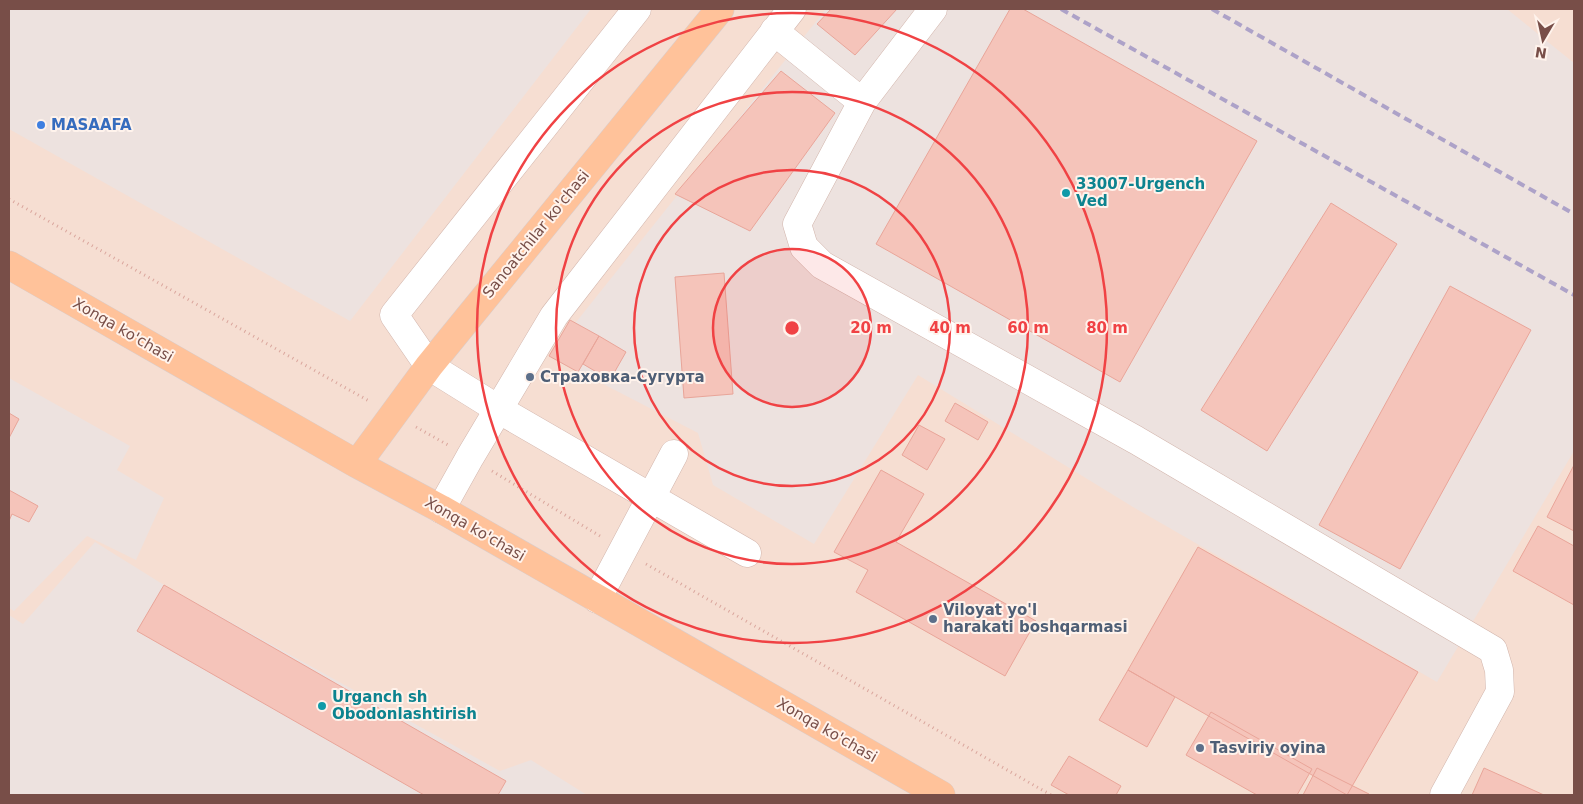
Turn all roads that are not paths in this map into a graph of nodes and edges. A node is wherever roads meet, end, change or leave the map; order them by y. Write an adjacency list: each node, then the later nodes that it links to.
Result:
1 (638, 9): 8 (lane)
2 (720, 9): 8 (main road, Sanoatchilar ko'chasi)
3 (792, 9): 5 (lane)
4 (933, 9): 6 (lane)
5 (774, 31): 6 (lane); 9 (lane)
6 (862, 102): 17 (lane)
7 (9, 265): 11 (main road, Xonqa ko'chasi)
8 (429, 366): 9 (lane); 11 (main road, Sanoatchilar ko'chasi)
9 (498, 409): 12 (lane); 13 (lane)
10 (674, 454): 12 (lane)
11 (357, 464): 13 (main road, Xonqa ko'chasi)
12 (652, 498): 14 (lane); 15 (lane)
13 (441, 509): 15 (main road, Xonqa ko'chasi)
14 (747, 553)
15 (597, 599): 16 (main road, Xonqa ko'chasi)
16 (941, 795)
17 (1444, 795)

